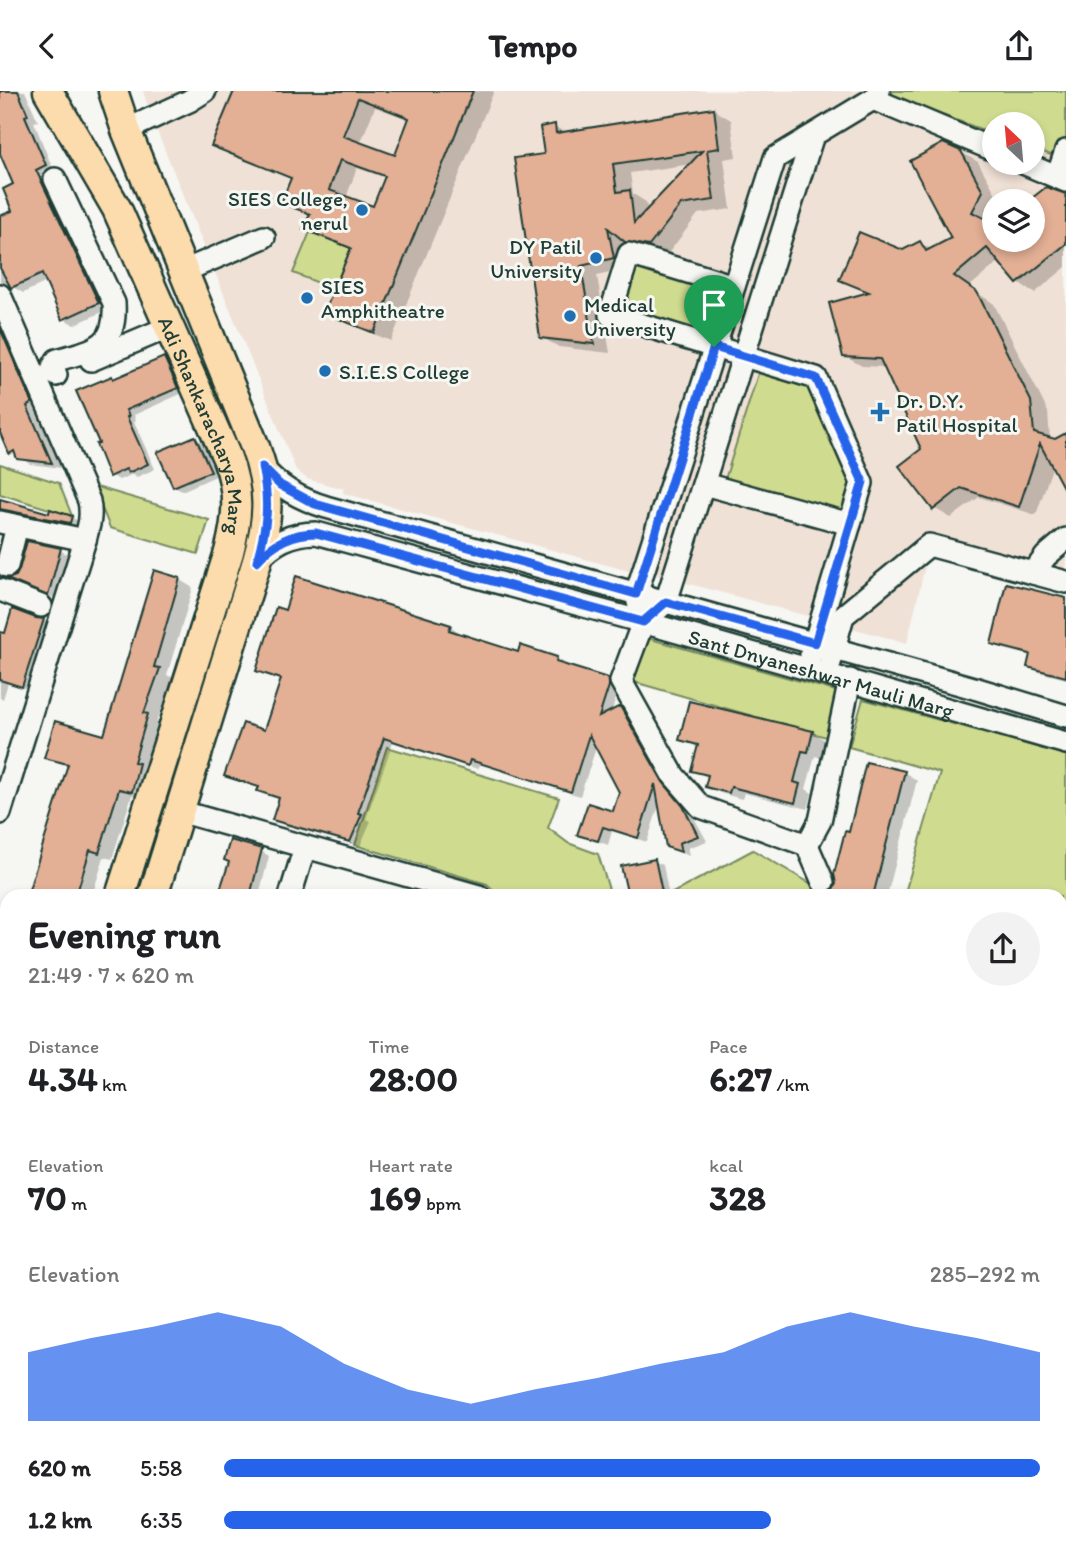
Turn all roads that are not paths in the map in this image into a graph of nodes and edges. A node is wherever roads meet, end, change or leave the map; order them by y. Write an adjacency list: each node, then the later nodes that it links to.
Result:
1 (48, 91): 15 (main road, Adi Shankaracharya Marg)
2 (113, 91): 5 (main road, Adi Shankaracharya Marg)
3 (205, 91): 5 (street)
4 (876, 95): 6 (street); 7 (street)
5 (126, 130): 12 (main road, Adi Shankaracharya Marg)
6 (812, 138): 13 (street); 17 (street)
7 (982, 144)
8 (1066, 151): 10 (street)
9 (55, 179): 18 (street)
10 (1061, 179)
11 (264, 237): 12 (street)
12 (184, 271): 19 (main road, Adi Shankaracharya Marg)
13 (734, 286): 16 (street); 16 (street)
14 (0, 295): 18 (street)
15 (169, 327): 18 (street); 46 (main road, Adi Shankaracharya Marg)
16 (714, 347): 17 (street); 30 (street)
17 (744, 356): 20 (street); 22 (street)
18 (47, 379): 24 (street)
19 (262, 467): 25 (main road, Adi Shankaracharya Marg); 30 (street, Sant Dnyaneshwar Mauli Marg)
20 (704, 484): 22 (street); 31 (street)
21 (8, 524): 24 (street); 26 (street)
22 (850, 524): 34 (street)
23 (1066, 539): 27 (street)
24 (85, 540): 42 (street)
25 (257, 561): 33 (street, Sant Dnyaneshwar Mauli Marg); 41 (main road, Adi Shankaracharya Marg)
26 (7, 566)
27 (1033, 573)
28 (1066, 582): 34 (street)
29 (0, 590): 32 (street)
30 (636, 594): 31 (street, Sant Dnyaneshwar Mauli Marg); 33 (street)
31 (666, 602): 33 (street); 34 (street, Sant Dnyaneshwar Mauli Marg)
32 (41, 606)
33 (643, 622): 35 (street, Sant Dnyaneshwar Mauli Marg); 43 (street)
34 (824, 646): 35 (street); 37 (street, Sant Dnyaneshwar Mauli Marg)
35 (817, 671): 36 (street, Sant Dnyaneshwar Mauli Marg)
36 (850, 680): 38 (street, Sant Dnyaneshwar Mauli Marg); 43 (street)
37 (974, 688): 38 (street); 39 (street, Sant Dnyaneshwar Mauli Marg)
38 (966, 713): 40 (street, Sant Dnyaneshwar Mauli Marg)
39 (1066, 716)
40 (1066, 743)
41 (179, 811): 44 (street); 47 (main road, Adi Shankaracharya Marg)
42 (0, 813)
43 (807, 845): 45 (street)
44 (305, 847): 48 (street); 49 (street)
45 (823, 882)
46 (122, 889)
47 (155, 889)
48 (292, 889)
49 (454, 889)

